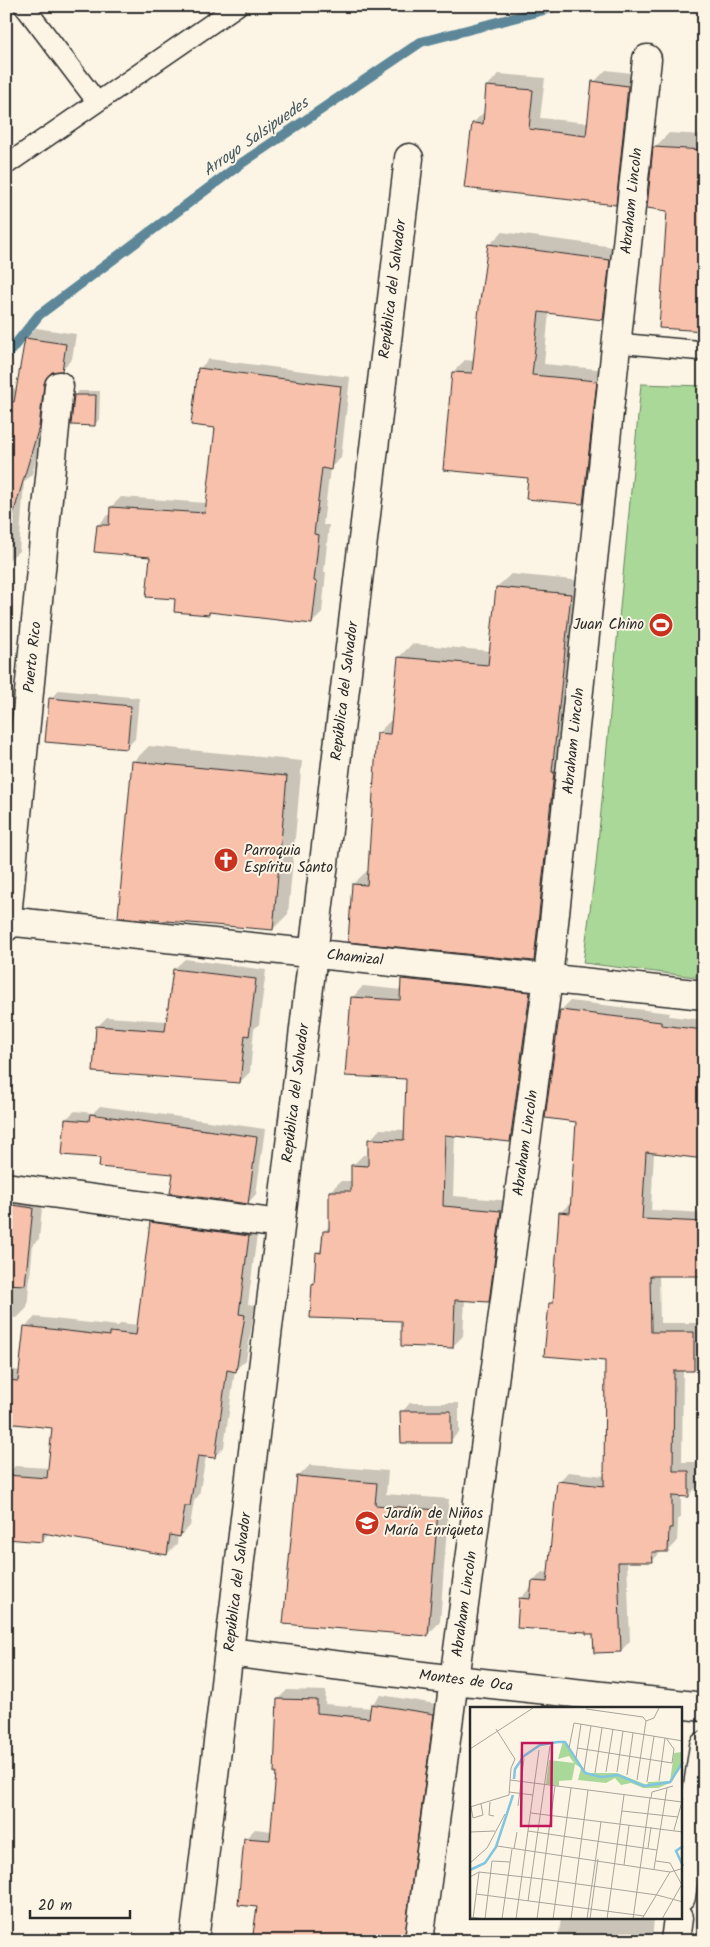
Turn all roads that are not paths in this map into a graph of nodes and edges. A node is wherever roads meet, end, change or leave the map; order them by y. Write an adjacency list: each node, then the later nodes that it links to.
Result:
1 (24, 6): 4 (lane)
2 (237, 6): 4 (lane)
3 (647, 59): 7 (street, Abraham Lincoln)
4 (97, 102): 6 (lane)
5 (409, 158): 11 (street, República del Salvador)
6 (6, 165)
7 (617, 343): 8 (lane); 12 (street, Abraham Lincoln)
8 (704, 351)
9 (59, 386): 10 (street, Puerto Rico)
10 (7, 923): 11 (street, Chamizal)
11 (313, 954): 12 (street, Chamizal); 15 (street, República del Salvador)
12 (548, 978): 13 (street, Chamizal); 17 (street, Abraham Lincoln)
13 (704, 995)
14 (6, 1187): 15 (street)
15 (280, 1224): 16 (street, República del Salvador)
16 (229, 1652): 17 (street, Montes de Oca); 22 (street, República del Salvador)
17 (455, 1680): 18 (street, Montes de Oca); 23 (street, Abraham Lincoln)
18 (704, 1707)
19 (704, 1746): 20 (street)
20 (682, 1890)
21 (678, 1920): 24 (street)
22 (194, 1941)
23 (420, 1941)
24 (675, 1941)

